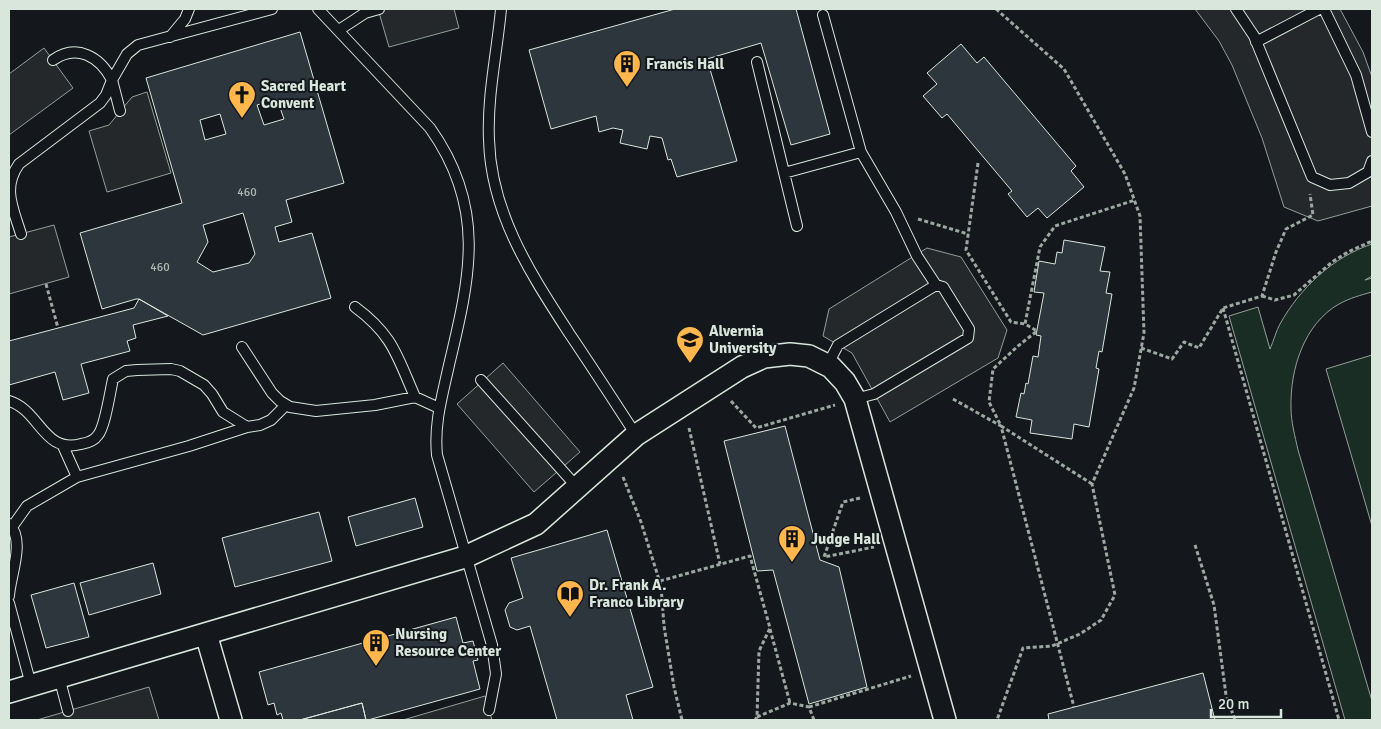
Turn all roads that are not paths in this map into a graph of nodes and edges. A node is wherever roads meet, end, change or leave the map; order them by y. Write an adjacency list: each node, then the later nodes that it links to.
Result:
1 (189, 9): 11 (lane)
2 (272, 9): 11 (lane)
3 (318, 9): 10 (lane)
4 (379, 9): 10 (lane)
5 (501, 9): 34 (lane)
6 (1236, 9): 12 (lane)
7 (1319, 9): 12 (lane)
8 (1324, 9): 17 (lane)
9 (823, 15): 18 (lane)
10 (339, 30): 32 (lane)
11 (170, 37): 15 (lane)
12 (1256, 42): 19 (lane)
13 (54, 60): 15 (lane)
14 (757, 62): 20 (lane)
15 (112, 80): 16 (lane); 22 (lane)
16 (120, 112)
17 (1372, 132)
18 (861, 152): 20 (lane); 23 (lane)
19 (1372, 161)
20 (784, 173): 21 (lane)
21 (797, 226)
22 (21, 234)
23 (936, 285): 26 (lane); 29 (lane)
24 (355, 307): 28 (lane)
25 (242, 347): 31 (lane)
26 (827, 366): 29 (street); 34 (street)
27 (481, 380): 37 (lane)
28 (415, 397): 31 (lane); 32 (lane)
29 (855, 399): 49 (street)
30 (9, 401): 35 (lane)
31 (286, 405): 33 (lane)
32 (439, 408): 39 (lane)
33 (247, 427): 35 (lane); 36 (lane)
34 (636, 435): 37 (street)
35 (63, 446): 36 (lane)
36 (78, 477): 38 (lane)
37 (577, 487): 39 (street)
38 (10, 525): 40 (lane)
39 (465, 557): 42 (street); 46 (lane)
40 (9, 596)
41 (9, 603): 44 (lane)
42 (206, 634): 43 (street); 48 (street)
43 (59, 677): 44 (street); 47 (lane)
44 (31, 685): 45 (street)
45 (9, 692)
46 (489, 710)
47 (68, 711)
48 (231, 720)
49 (945, 720)

